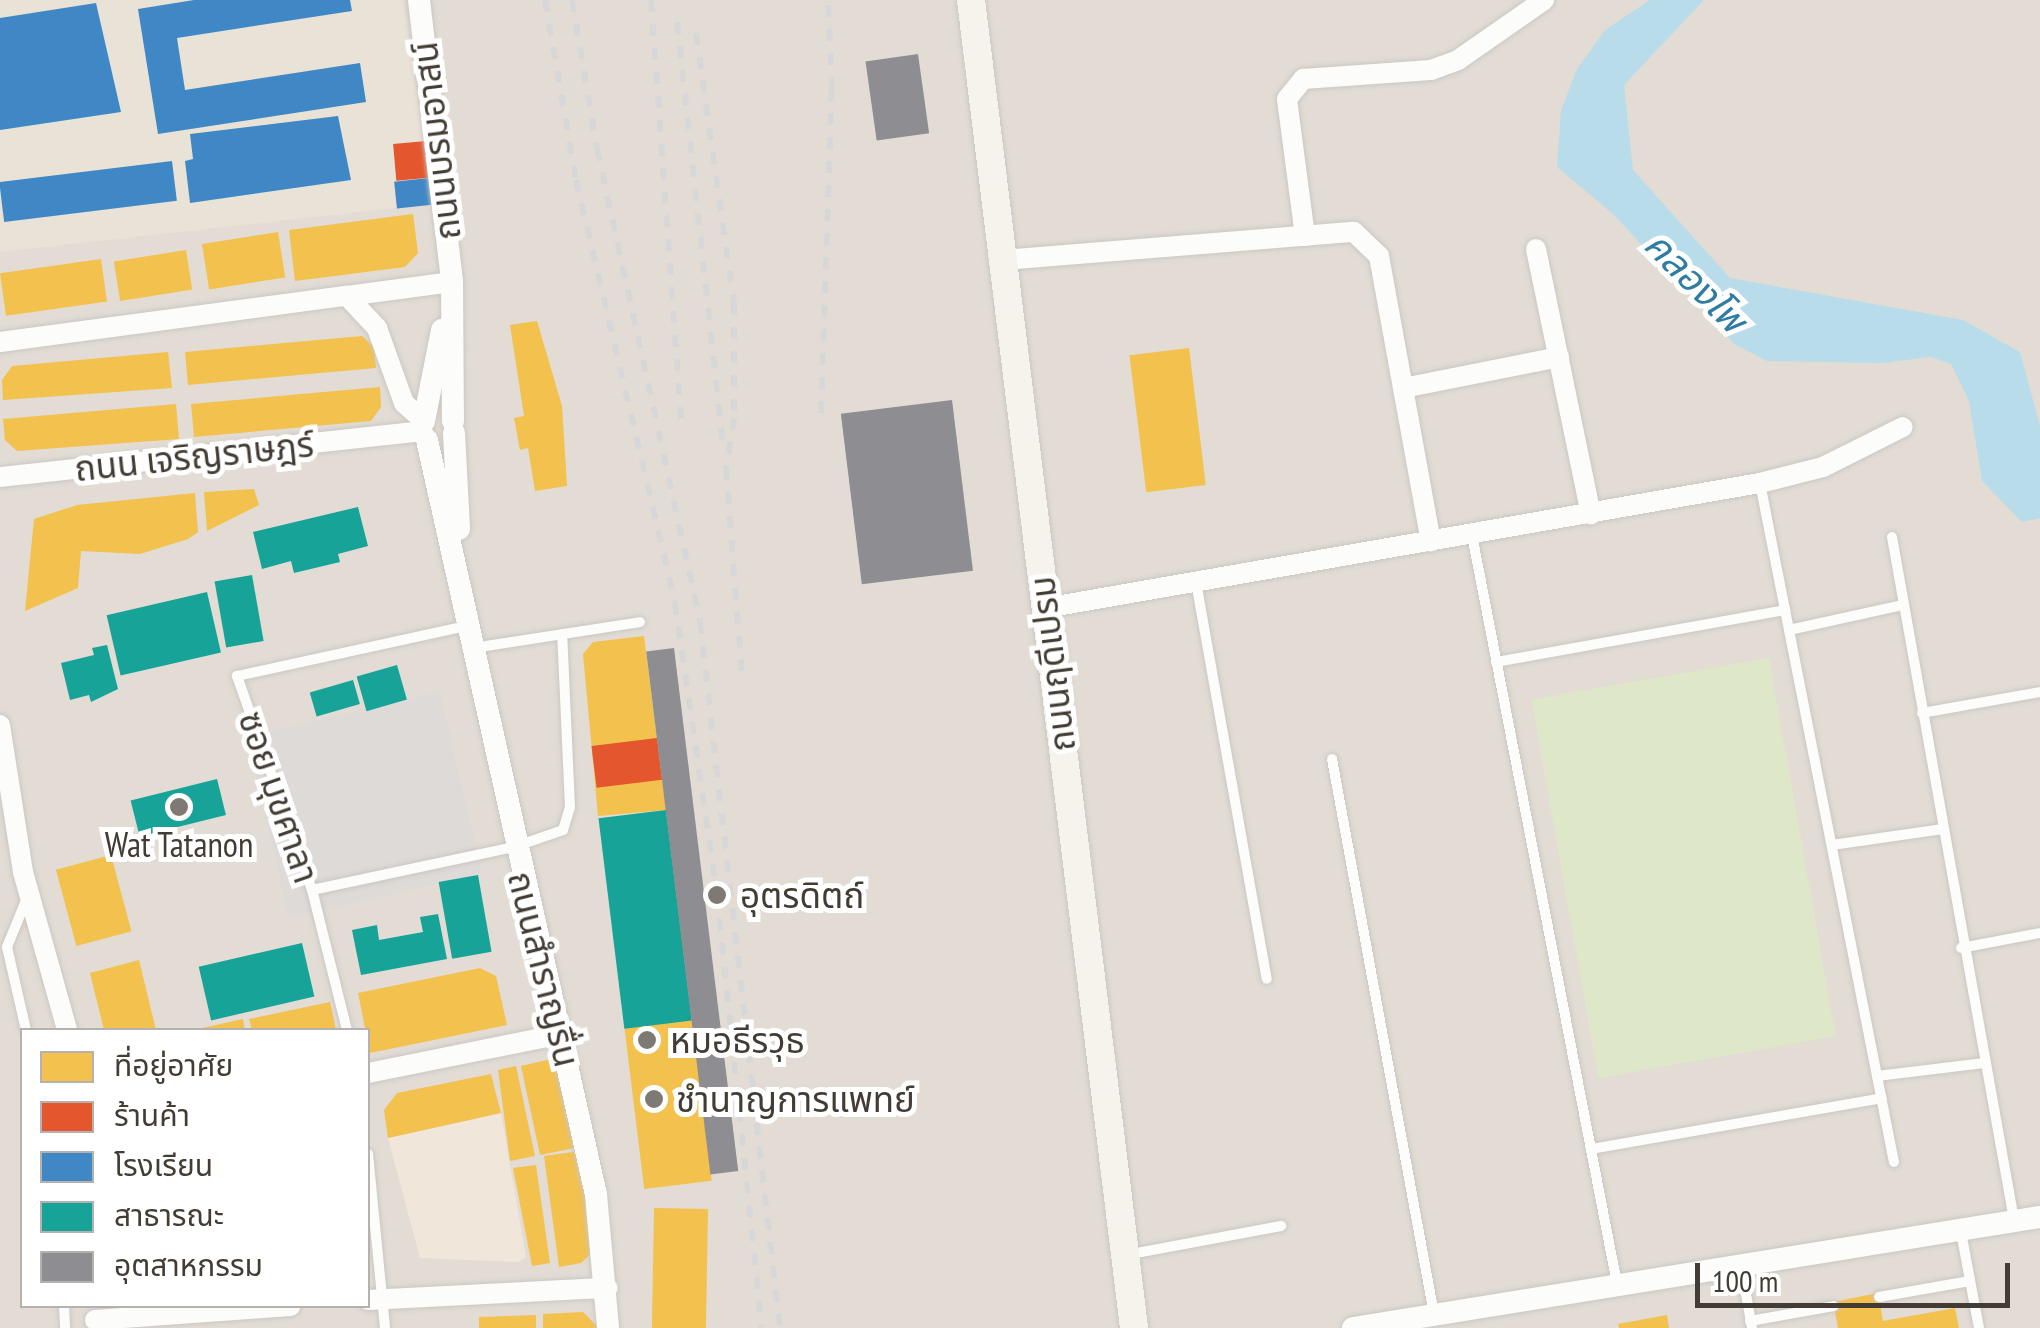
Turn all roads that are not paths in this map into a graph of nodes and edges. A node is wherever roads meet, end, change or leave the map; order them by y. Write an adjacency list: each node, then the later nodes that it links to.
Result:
1 (419, 0): 7 (street, ถนนบรมอาสน์)
2 (971, 0): 6 (main road, ถนนฤดีเปรม)
3 (1544, 0): 4 (street)
4 (1305, 236): 6 (street); 11 (street)
5 (1536, 249): 10 (street)
6 (1003, 260): 25 (main road, ถนนฤดีเปรม)
7 (452, 282): 8 (street); 13 (street, ถนนบรมอาสน์); 15 (street, ถนนบรมอาสน์)
8 (347, 296): 9 (street); 12 (street)
9 (0, 342)
10 (1559, 357): 11 (street); 19 (street)
11 (1403, 388): 22 (street)
12 (404, 403): 15 (street); 16 (street)
13 (453, 427): 15 (street); 28 (street, ถนนสำราญรื่น)
14 (1903, 427): 18 (street)
15 (425, 431): 16 (street, ถนน เจริญราษฎร์); 28 (street, ถนนสำราญรื่น)
16 (388, 435): 17 (street, ถนน เจริญราษฎร์)
17 (0, 477)
18 (1760, 483): 19 (street); 26 (lane)
19 (1592, 514): 20 (street)
20 (1472, 535): 22 (street); 31 (lane)
21 (1892, 537): 24 (lane)
22 (1431, 542): 23 (street)
23 (1196, 582): 25 (street); 43 (lane)
24 (1903, 605): 29 (lane); 33 (lane)
25 (1046, 608): 59 (main road, ถนนฤดีเปรม)
26 (1786, 610): 29 (lane); 31 (lane)
27 (640, 622): 30 (lane)
28 (467, 629): 30 (lane); 38 (street, ถนนสำราญรื่น); 39 (lane, ซอย มุขศาลา)
29 (1790, 630): 37 (lane)
30 (562, 634): 38 (lane)
31 (1496, 662): 52 (lane)
32 (2040, 692): 33 (lane)
33 (1922, 713): 36 (lane)
34 (0, 725): 40 (street)
35 (1332, 759): 68 (lane)
36 (1943, 828): 37 (lane); 42 (lane)
37 (1832, 845): 50 (lane)
38 (514, 847): 39 (lane); 47 (street, ถนนสำราญรื่น)
39 (312, 890): 46 (lane, ซอย มุขศาลา)
40 (30, 893): 44 (lane); 45 (street)
41 (2040, 932): 42 (lane)
42 (1961, 948): 48 (lane)
43 (1267, 979)
44 (26, 1028)
45 (66, 1028)
46 (346, 1028)
47 (562, 1034): 49 (street); 63 (street, ถนนสำราญรื่น)
48 (1984, 1063): 50 (lane); 56 (lane)
49 (370, 1074)
50 (1878, 1076): 51 (lane)
51 (1882, 1098): 52 (lane); 53 (lane)
52 (1591, 1149): 62 (lane)
53 (1894, 1162)
54 (370, 1190): 65 (lane)
55 (2040, 1217): 56 (street)
56 (2015, 1221): 58 (street)
57 (1281, 1226): 59 (lane)
58 (1961, 1231): 60 (street); 61 (lane)
59 (1125, 1255): 73 (main road, ถนนฤดีเปรม)
60 (1742, 1266): 62 (street); 70 (lane)
61 (1970, 1281): 64 (lane); 75 (lane)
62 (1618, 1284): 68 (street)
63 (608, 1288): 65 (street); 72 (street, ถนนสำราญรื่น)
64 (1879, 1297)
65 (376, 1299): 71 (lane)
66 (1834, 1306): 70 (lane)
67 (258, 1308): 69 (street)
68 (1434, 1315): 74 (street)
69 (95, 1318)
70 (1751, 1324)
71 (385, 1328)
72 (608, 1328)
73 (1134, 1328)
74 (1353, 1328)
75 (1979, 1328)

